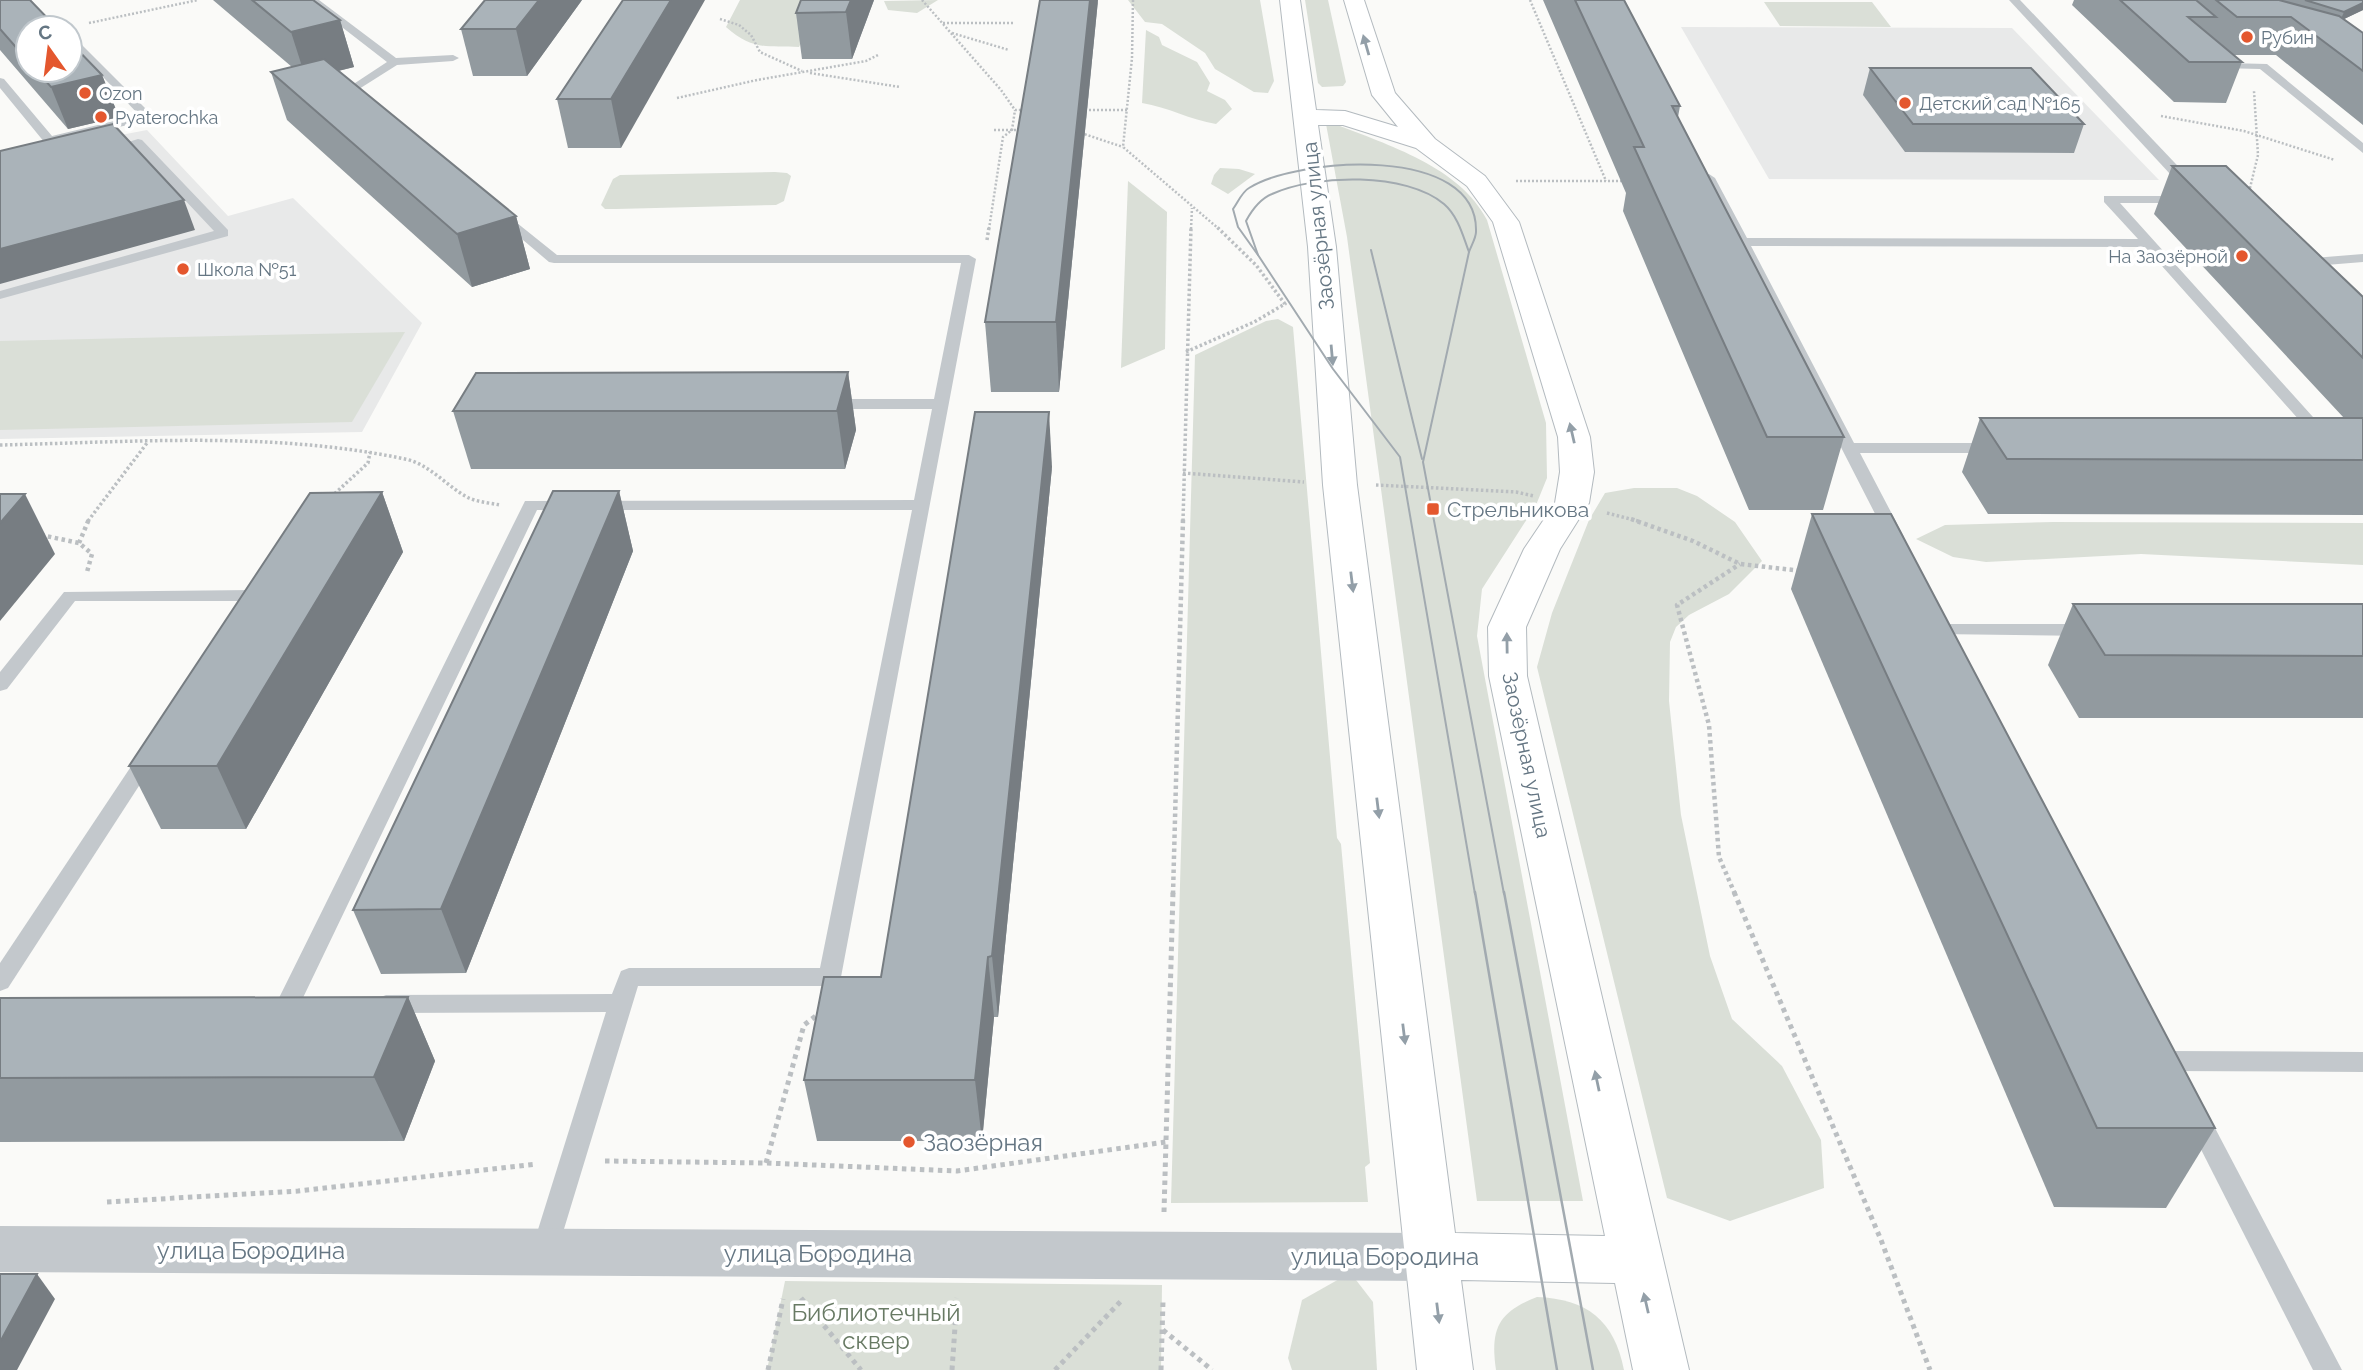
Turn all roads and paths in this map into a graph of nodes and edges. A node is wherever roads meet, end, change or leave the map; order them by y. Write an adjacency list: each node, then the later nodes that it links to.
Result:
1 (198, 0): 13 (path)
2 (313, 0): 21 (lane)
3 (922, 0): 10 (path)
4 (1133, 0): 32 (path)
5 (1290, 0): 27 (main road, Заозёрная улица)
6 (1354, 0): 37 (main road, Заозёрная улица, one-way to 6)
7 (1530, 0): 44 (path)
8 (2014, 0): 28 (lane)
9 (720, 19): 23 (path)
10 (942, 23): 11 (path); 15 (path)
11 (1015, 23)
12 (14, 24): 14 (lane)
13 (84, 24)
14 (10, 26)
15 (951, 33): 16 (path); 30 (path)
16 (1009, 50)
17 (2205, 50): 22 (lane)
18 (84, 51): 24 (lane)
19 (878, 55): 23 (path)
20 (453, 58): 21 (lane)
21 (394, 62): 29 (lane)
22 (2224, 66): 36 (path); 39 (lane)
23 (805, 72): 25 (path); 26 (path)
24 (0, 81)
25 (900, 87)
26 (677, 98)
27 (1310, 98): 37 (main road); 64 (main road, Заозёрная улица, one-way to 64)
28 (2104, 98): 36 (path); 46 (lane)
29 (373, 107)
30 (1029, 110)
31 (1071, 110): 32 (path)
32 (1127, 110): 38 (path)
33 (994, 130): 34 (path)
34 (1035, 130)
35 (1079, 133): 38 (path)
36 (2259, 136): 42 (path); 46 (path)
37 (1426, 144): 43 (main road, Заозёрная улица)
38 (1123, 147): 48 (path)
39 (2363, 149)
40 (88, 156): 53 (lane)
41 (1698, 157): 49 (lane)
42 (2340, 161)
43 (1476, 181): 44 (path); 66 (main road, Заозёрная улица, one-way to 43)
44 (1606, 181): 45 (path)
45 (1633, 181)
46 (2203, 199): 50 (lane)
47 (490, 206): 56 (lane)
48 (1192, 208): 54 (path); 54 (path)
49 (1742, 242): 50 (lane); 59 (lane)
50 (2148, 243): 61 (lane)
51 (2363, 258): 52 (lane)
52 (2281, 265)
53 (0, 295)
54 (1186, 352): 63 (path)
55 (816, 404): 56 (lane)
56 (941, 404): 68 (lane)
57 (148, 442): 58 (path); 62 (path); 70 (path)
58 (0, 445)
59 (1849, 448): 60 (lane); 71 (lane)
60 (2015, 448)
61 (2306, 448)
62 (370, 452): 65 (path); 67 (path)
63 (1183, 473): 64 (path); 88 (path)
64 (1340, 485): 66 (path); 95 (main road, Заозёрная улица, one-way to 95)
65 (327, 503)
66 (1572, 503): 72 (path); 96 (main road, Заозёрная улица, one-way to 66)
67 (531, 505): 68 (lane); 83 (lane)
68 (921, 505): 81 (lane)
69 (36, 534): 70 (path)
70 (79, 543): 74 (path)
71 (1907, 558)
72 (1740, 564): 73 (path); 110 (path)
73 (1809, 571)
74 (70, 596): 75 (lane); 78 (lane)
75 (238, 618)
76 (2112, 630): 77 (lane)
77 (1957, 655)
78 (0, 685)
79 (156, 743): 80 (lane)
80 (0, 982)
81 (620, 1003): 85 (lane); 89 (lane)
82 (260, 1004): 83 (lane)
83 (288, 1004): 84 (lane)
84 (316, 1004)
85 (357, 1004)
86 (804, 1025): 90 (path)
87 (2363, 1062): 111 (lane)
88 (1166, 1142): 90 (path); 94 (path)
89 (572, 1160): 90 (path); 91 (path); 93 (lane)
90 (766, 1163)
91 (95, 1203)
92 (0, 1249): 93 (street, улица Бородина)
93 (544, 1252): 94 (street, улица Бородина)
94 (1163, 1255): 95 (street, улица Бородина); 101 (path)
95 (1430, 1257): 96 (main road, улица Бородина); 108 (main road, Заозёрная улица, one-way to 108)
96 (1637, 1260): 109 (main road, Заозёрная улица, one-way to 96)
97 (795, 1291): 103 (path)
98 (957, 1292): 104 (path)
99 (784, 1293): 102 (path)
100 (1128, 1294): 105 (path)
101 (1162, 1330): 106 (path); 107 (path)
102 (768, 1370)
103 (861, 1370)
104 (952, 1370)
105 (1055, 1370)
106 (1161, 1370)
107 (1212, 1370)
108 (1445, 1370)
109 (1661, 1370)
110 (1930, 1370)
111 (2328, 1370)

